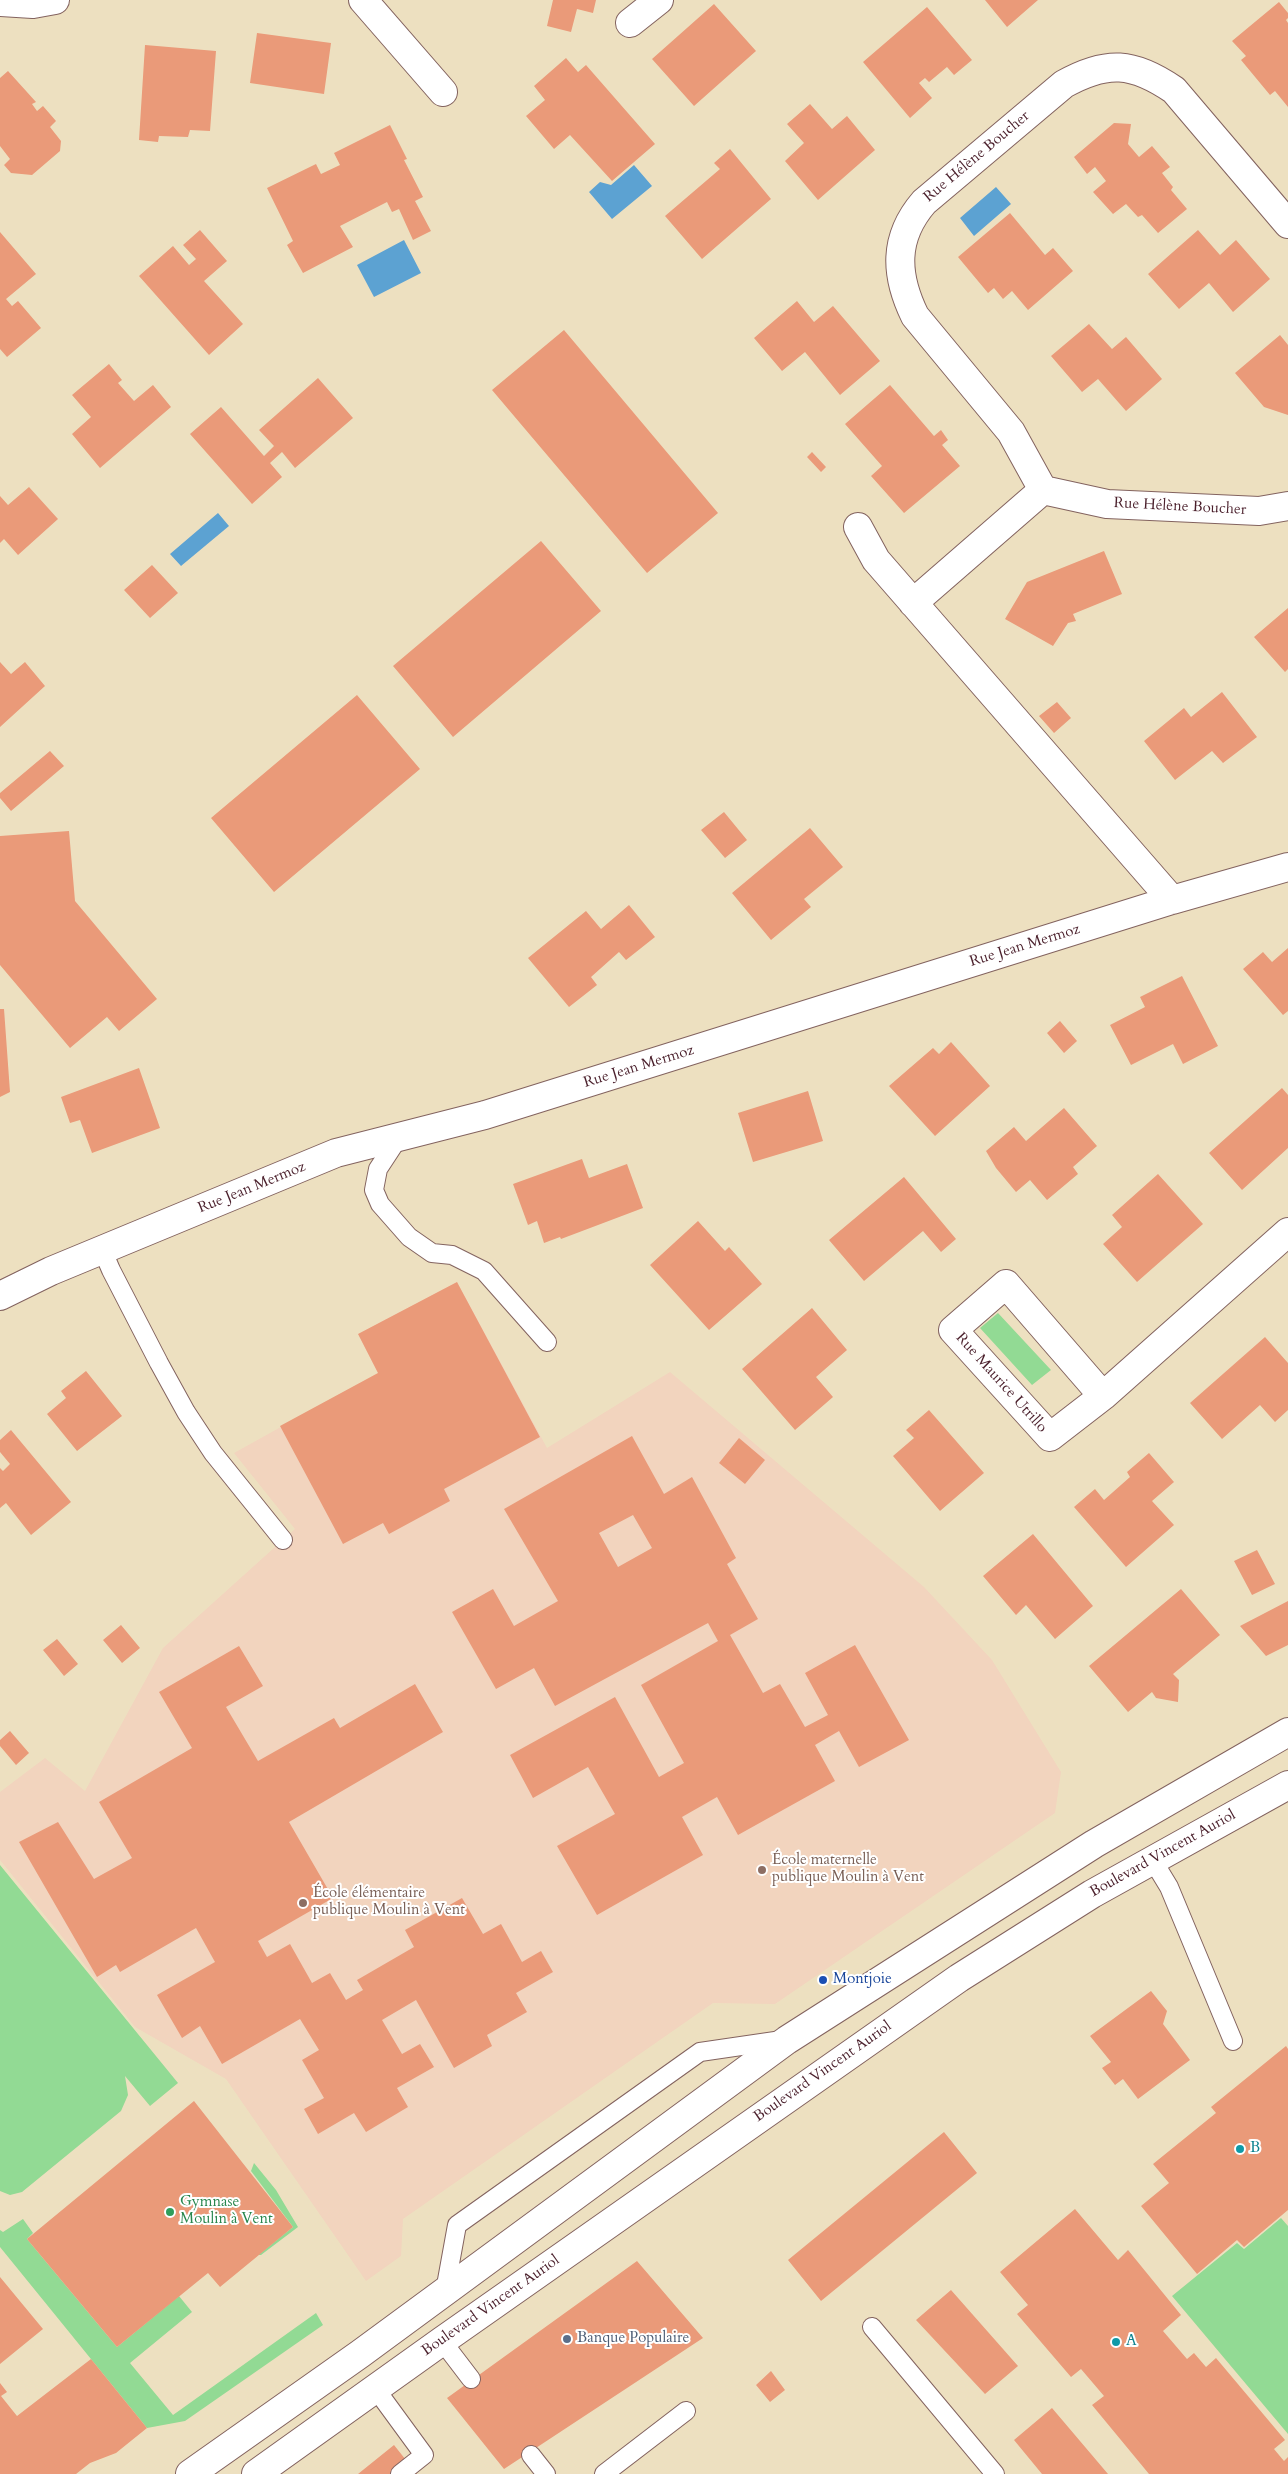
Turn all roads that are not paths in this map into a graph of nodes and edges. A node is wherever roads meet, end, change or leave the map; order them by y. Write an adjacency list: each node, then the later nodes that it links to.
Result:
1 (55, 0): 4 (street)
2 (363, 0): 6 (street)
3 (659, 0): 5 (street)
4 (0, 2)
5 (630, 23)
6 (443, 92)
7 (1288, 224): 8 (street, Rue Hélène Boucher)
8 (1043, 490): 9 (street, Rue Hélène Boucher); 11 (street)
9 (1288, 506)
10 (858, 527): 11 (street)
11 (913, 603): 13 (street)
12 (1288, 866): 13 (street, Rue Jean Mermoz)
13 (1172, 900): 14 (street, Rue Jean Mermoz)
14 (399, 1137): 16 (street, Rue Jean Mermoz); 18 (lane)
15 (1288, 1232): 19 (street, Rue Maurice Utrillo)
16 (102, 1249): 17 (street, Rue Jean Mermoz); 20 (lane)
17 (0, 1296)
18 (547, 1342)
19 (1103, 1396): 19 (street, Rue Maurice Utrillo)
20 (283, 1540)
21 (1288, 1732): 24 (street)
22 (1288, 1785): 23 (street, Boulevard Vincent Auriol)
23 (1152, 1859): 25 (lane); 28 (street, Boulevard Vincent Auriol)
24 (787, 2040): 26 (street); 26 (lane)
25 (1233, 2041)
26 (445, 2291): 34 (street)
27 (872, 2327): 38 (lane)
28 (442, 2341): 29 (lane); 30 (street, Boulevard Vincent Auriol)
29 (471, 2379)
30 (375, 2388): 33 (street, Boulevard Vincent Auriol); 35 (lane)
31 (686, 2411): 37 (lane)
32 (531, 2455): 36 (lane)
33 (262, 2472)
34 (190, 2474)
35 (400, 2474)
36 (546, 2474)
37 (604, 2474)
38 (995, 2474)

